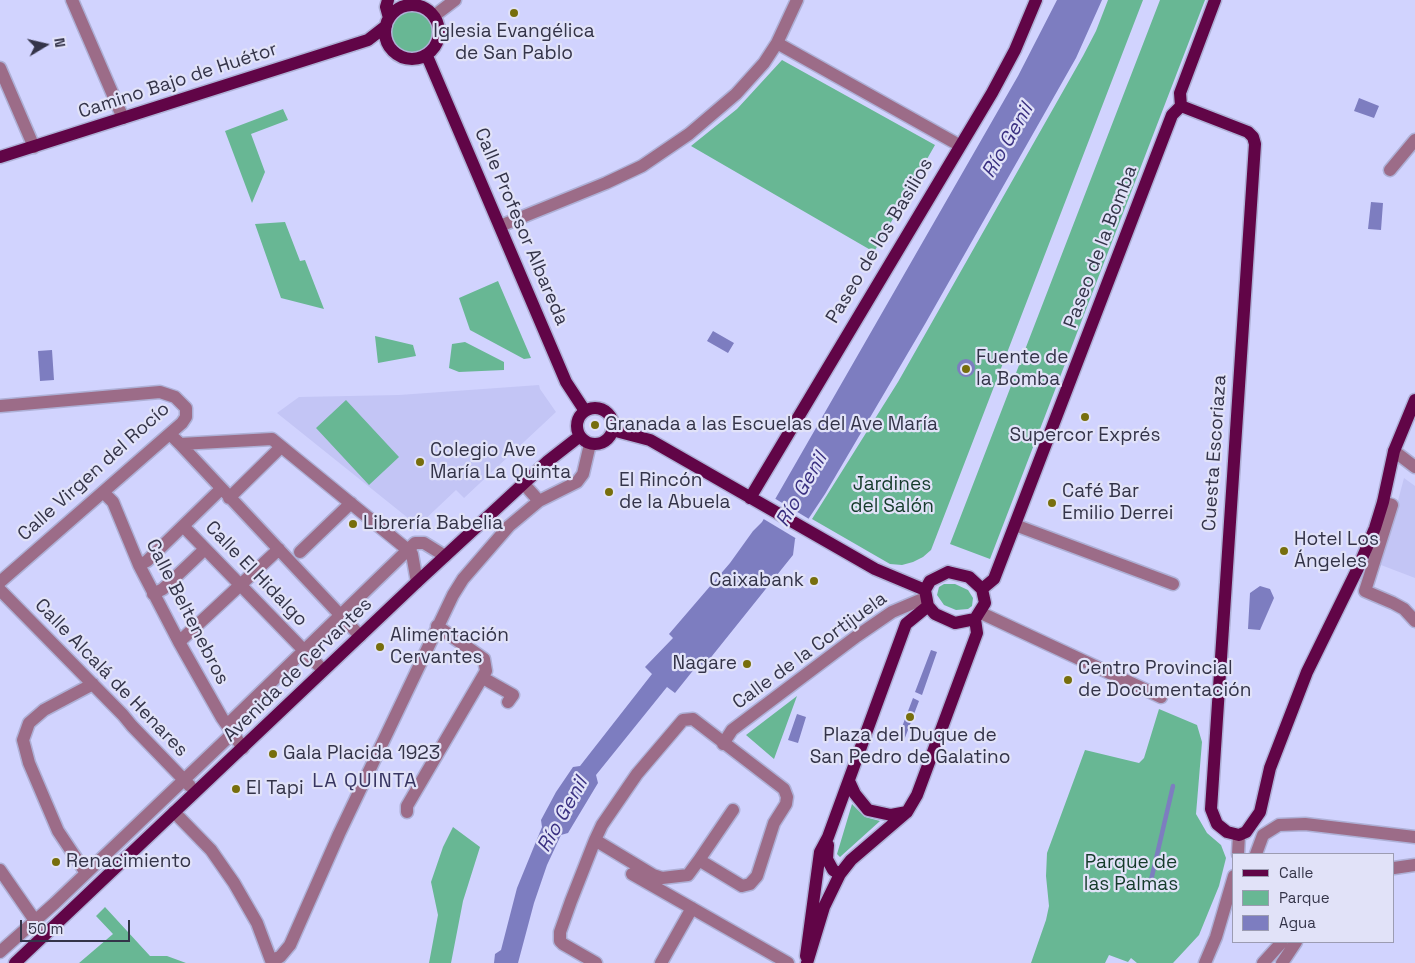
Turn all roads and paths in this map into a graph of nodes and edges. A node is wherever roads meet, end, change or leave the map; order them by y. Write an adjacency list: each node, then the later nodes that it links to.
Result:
1 (72, 0): 16 (street)
2 (388, 0): 9 (main road)
3 (455, 0): 8 (street)
4 (797, 0): 11 (street)
5 (1036, 0): 18 (main road, Paseo de los Basilios)
6 (1215, 0): 15 (main road, Paseo de la Bomba)
7 (410, 2): 8 (main road); 9 (main road)
8 (434, 16): 13 (main road)
9 (387, 22): 10 (main road, Camino Bajo de Huétor); 12 (main road)
10 (368, 40): 12 (main road); 16 (main road, Camino Bajo de Huétor)
11 (777, 43): 18 (street); 22 (street)
12 (389, 47): 13 (main road)
13 (428, 56): 22 (main road, Calle Profesor Albareda)
14 (0, 69): 19 (street)
15 (1181, 106): 40 (main road, Paseo de la Bomba); 78 (main road, Cuesta Escoriaza)
16 (123, 118): 19 (main road, Camino Bajo de Huétor)
17 (1415, 140): 21 (street)
18 (959, 145): 36 (main road, Paseo de los Basilios)
19 (34, 147): 20 (main road, Camino Bajo de Huétor)
20 (0, 158)
21 (1390, 170)
22 (500, 226): 25 (main road, Calle Profesor Albareda)
23 (1415, 400): 31 (main road)
24 (0, 406): 27 (street, Calle Virgen del Rocío)
25 (585, 411): 26 (main road); 28 (main road)
26 (612, 430): 28 (main road); 36 (main road)
27 (170, 434): 29 (street); 34 (street, Calle Virgen del Rocío)
28 (585, 440): 33 (main road, Avenida de Cervantes); 37 (street)
29 (180, 444): 30 (street); 35 (street)
30 (281, 447): 35 (street); 39 (street)
31 (1394, 451): 32 (street); 38 (main road)
32 (1415, 467)
33 (523, 483): 37 (street); 46 (main road, Avenida de Cervantes)
34 (103, 492): 47 (street, Calle Beltenebros); 48 (street, Calle Virgen del Rocío)
35 (225, 494): 41 (street); 43 (street)
36 (750, 498): 55 (main road)
37 (539, 501): 59 (street)
38 (1383, 502): 58 (street); 78 (main road)
39 (351, 504): 44 (street); 45 (street)
40 (1015, 525): 50 (street); 52 (main road, Paseo de la Bomba)
41 (183, 526): 42 (street, Calle El Hidalgo); 47 (street)
42 (205, 549): 51 (street, Calle El Hidalgo); 54 (street)
43 (279, 549): 51 (street); 56 (street)
44 (408, 550): 46 (street); 49 (street); 56 (street, Avenida de Cervantes)
45 (300, 552)
46 (445, 556): 49 (main road, Avenida de Cervantes)
47 (139, 565): 54 (street, Calle Beltenebros)
48 (0, 582)
49 (417, 582): 60 (main road, Avenida de Cervantes)
50 (1173, 584)
51 (241, 586): 61 (street); 62 (street, Calle El Hidalgo)
52 (982, 589): 55 (main road); 57 (main road)
53 (0, 590): 65 (street, Calle Alcalá de Henares)
54 (153, 594): 61 (street, Calle Beltenebros)
55 (926, 598): 57 (main road); 69 (street, Calle de la Cortijuela); 72 (main road)
56 (341, 616): 60 (street); 62 (street, Avenida de Cervantes)
57 (978, 616): 66 (street); 77 (main road)
58 (1415, 621)
59 (437, 626): 64 (street); 98 (street)
60 (360, 636): 63 (main road, Avenida de Cervantes)
61 (179, 642): 68 (street, Calle Beltenebros)
62 (304, 651): 63 (street, Calle El Hidalgo); 68 (street, Avenida de Cervantes)
63 (323, 670): 70 (main road, Avenida de Cervantes)
64 (484, 678): 67 (street); 76 (street)
65 (93, 684): 71 (street, Calle Alcalá de Henares); 88 (street)
66 (1161, 697)
67 (508, 702)
68 (230, 729): 70 (street, Calle Beltenebros); 71 (street, Avenida de Cervantes)
69 (723, 744): 81 (street); 84 (street)
70 (243, 748): 73 (main road, Avenida de Cervantes)
71 (185, 780): 73 (street, Calle Alcalá de Henares); 88 (street, Avenida de Cervantes)
72 (848, 781): 77 (main road); 79 (main road)
73 (196, 792): 75 (main road, Avenida de Cervantes)
74 (733, 810): 84 (street)
75 (174, 812): 94 (main road, Avenida de Cervantes); 98 (street)
76 (407, 812)
77 (907, 812): 90 (main road)
78 (1239, 835): 82 (street)
79 (828, 837): 90 (main road); 103 (main road)
80 (1415, 837): 83 (street)
81 (596, 840): 84 (street); 100 (street)
82 (1238, 853)
83 (1256, 853)
84 (699, 860)
85 (1415, 865): 86 (street)
86 (1395, 868)
87 (0, 870): 93 (street)
88 (86, 873): 93 (street, Avenida de Cervantes)
89 (632, 874): 92 (street)
90 (840, 874): 103 (main road)
91 (1231, 902): 104 (street)
92 (692, 908): 101 (street); 102 (street)
93 (34, 921): 94 (street); 97 (street, Avenida de Cervantes)
94 (45, 935): 99 (main road, Avenida de Cervantes)
95 (1281, 943): 105 (street)
96 (1295, 943): 106 (street)
97 (0, 952)
98 (272, 962)
99 (15, 963)
100 (596, 963)
101 (661, 963)
102 (788, 963)
103 (806, 963)
104 (1205, 963)
105 (1263, 963)
106 (1282, 963)

